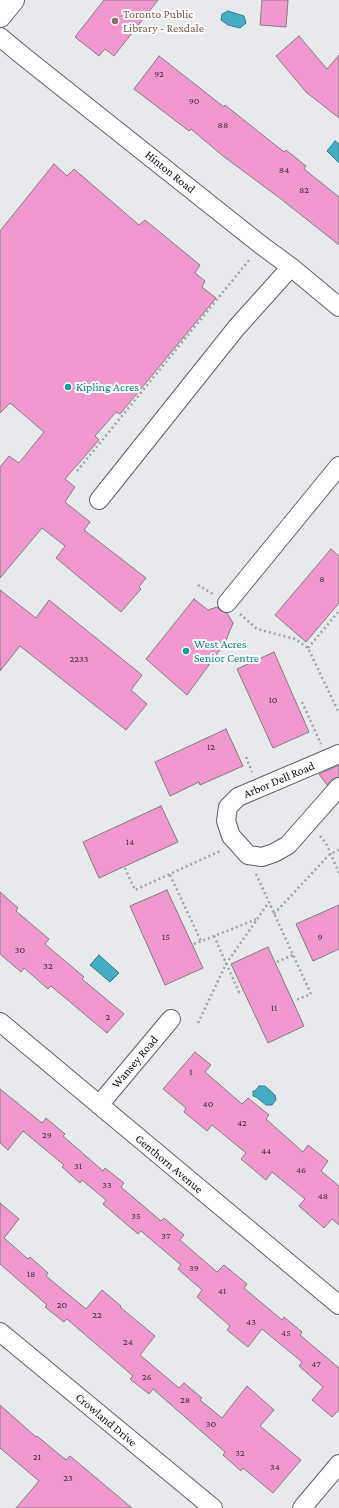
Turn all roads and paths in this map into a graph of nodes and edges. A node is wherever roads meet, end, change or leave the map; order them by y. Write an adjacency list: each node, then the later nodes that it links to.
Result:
1 (13, 0): 2 (main road)
2 (0, 16)
3 (0, 37): 4 (street, Hinton Road)
4 (261, 245): 5 (street, Hinton Road); 8 (path)
5 (291, 267): 6 (street, Hinton Road); 9 (street)
6 (339, 307)
7 (339, 466): 11 (street)
8 (77, 471)
9 (99, 500)
10 (198, 585): 11 (path)
11 (227, 603): 13 (path)
12 (339, 611): 13 (path)
13 (308, 648): 15 (path)
14 (302, 702): 16 (path)
15 (339, 713)
16 (333, 756): 19 (street, Arbor Dell Road)
17 (339, 787): 18 (street)
18 (308, 822): 19 (street); 21 (path)
19 (242, 849): 24 (path); 25 (path)
20 (339, 850): 21 (path)
21 (330, 854): 23 (path); 26 (path)
22 (125, 868): 24 (path)
23 (339, 873)
24 (170, 875): 29 (path)
25 (269, 901): 26 (path); 27 (path)
26 (274, 914): 31 (path)
27 (258, 919): 28 (path); 33 (path)
28 (214, 936): 29 (path); 33 (path)
29 (201, 941): 30 (path)
30 (194, 944)
31 (293, 955): 32 (path); 35 (path)
32 (277, 962)
33 (226, 964): 34 (path); 38 (path)
34 (244, 990)
35 (296, 1000)
36 (171, 1019): 39 (street, Wansey Road)
37 (0, 1022): 39 (street, Genthorn Avenue)
38 (198, 1023)
39 (99, 1105): 40 (street, Genthorn Avenue)
40 (339, 1305)
41 (0, 1332): 43 (street, Crowland Drive)
42 (339, 1464): 44 (street)
43 (213, 1508)
44 (302, 1508)

